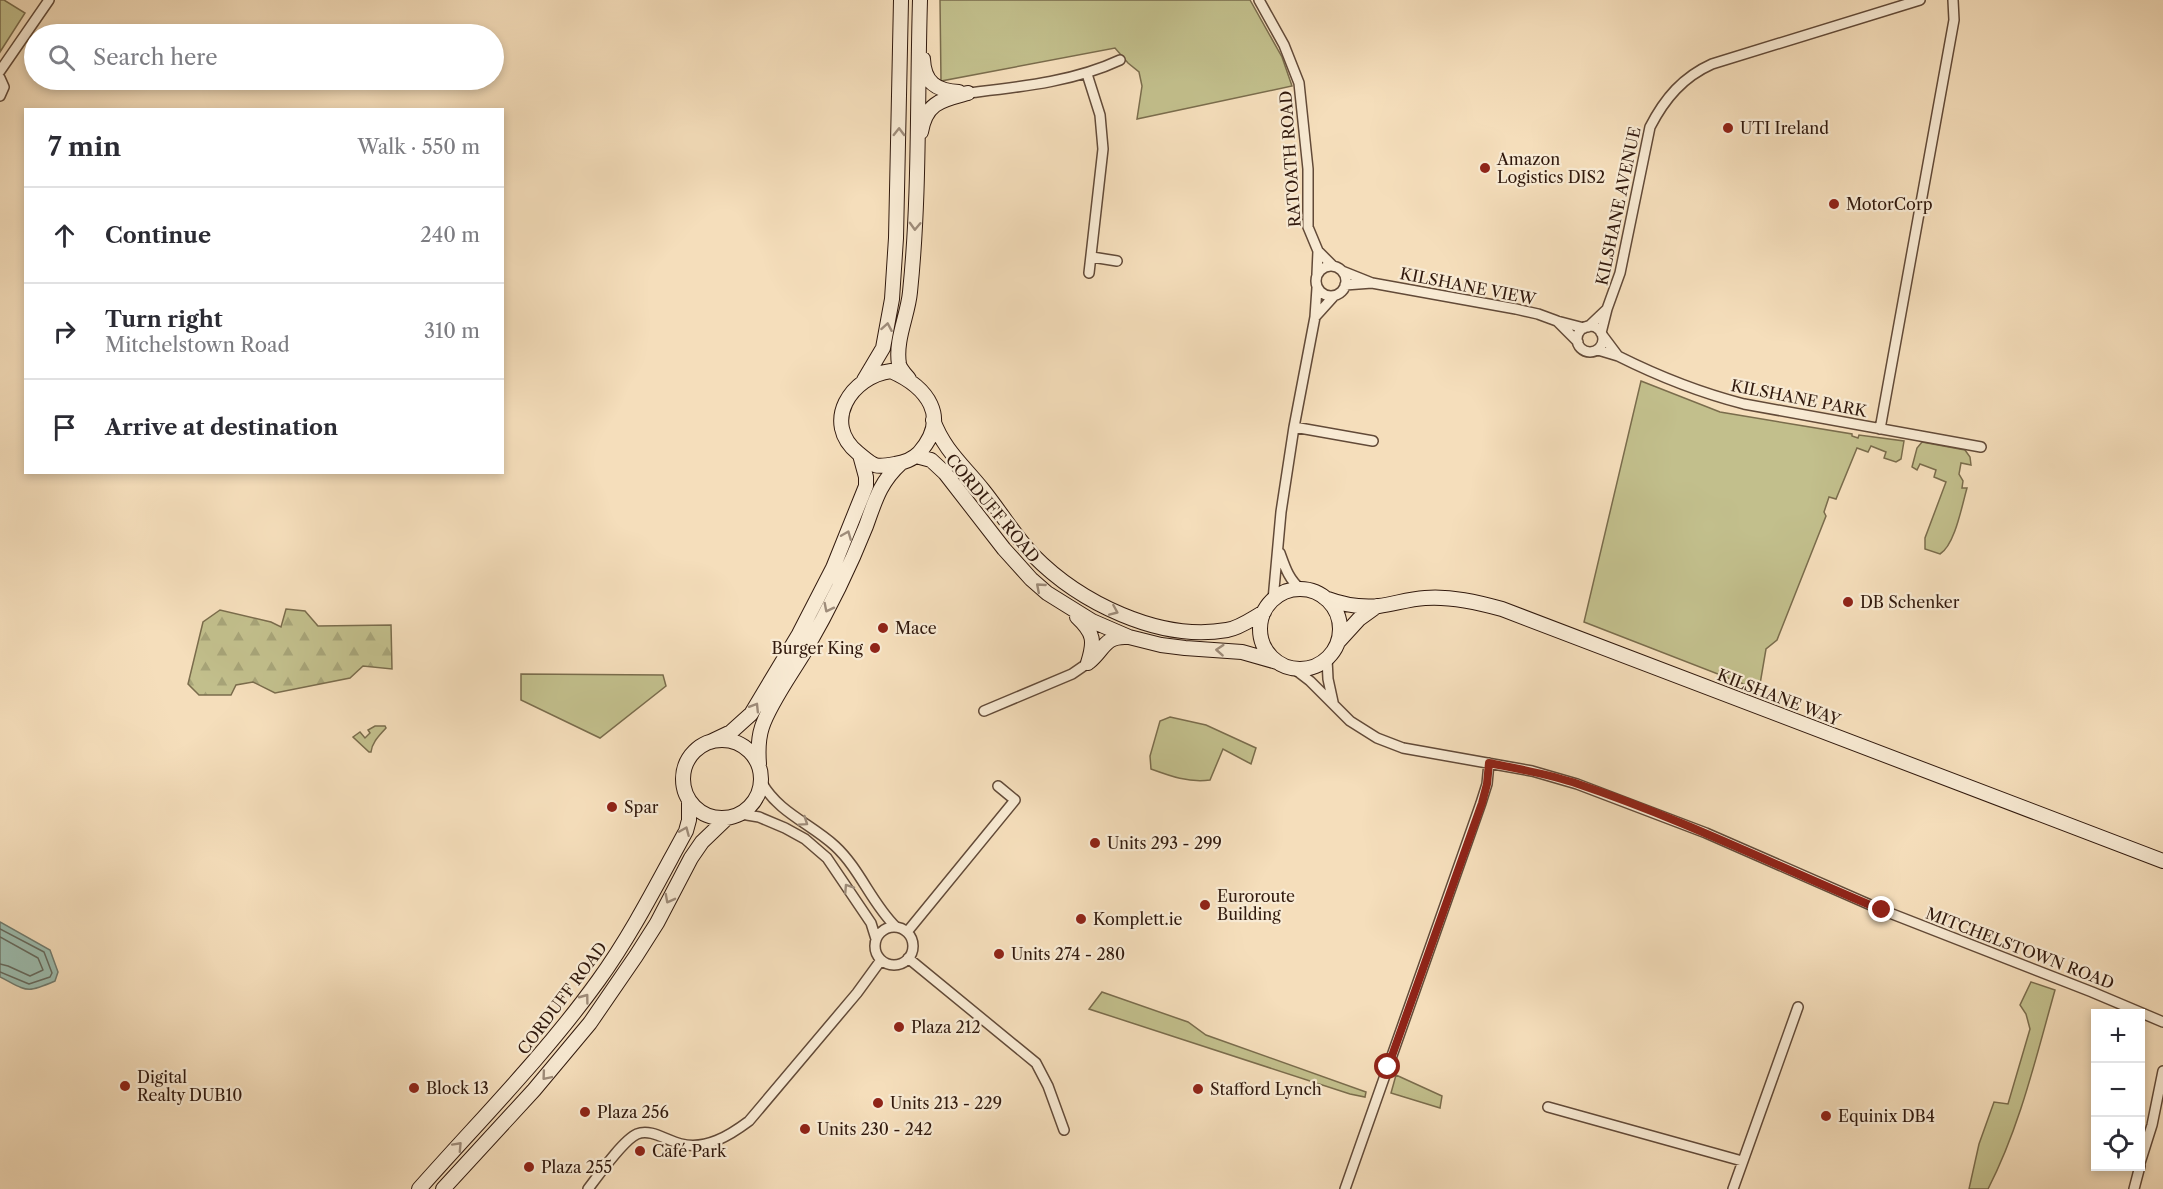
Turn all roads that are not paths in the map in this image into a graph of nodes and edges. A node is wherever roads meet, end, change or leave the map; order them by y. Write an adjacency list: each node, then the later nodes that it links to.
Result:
1 (49, 0): 7 (street)
2 (901, 0): 35 (street, one-way to 2)
3 (922, 0): 13 (street); 15 (street)
4 (1259, 0): 16 (street, RATOATH ROAD)
5 (1920, 0): 26 (street, KILSHANE AVENUE)
6 (1953, 0): 38 (street)
7 (32, 24)
8 (24, 36): 10 (street)
9 (1120, 60): 11 (street)
10 (0, 71)
11 (1087, 74): 13 (street); 17 (street)
12 (0, 78): 14 (street)
13 (968, 93): 15 (street)
14 (0, 96)
15 (916, 190): 34 (street, one-way to 34)
16 (1318, 251): 19 (street, RATOATH ROAD); 21 (street, RATOATH ROAD)
17 (1092, 257): 18 (street); 20 (street)
18 (1117, 261)
19 (1338, 268): 21 (street); 22 (street, KILSHANE VIEW); 23 (street)
20 (1089, 273)
21 (1317, 274): 24 (street)
22 (1372, 283): 23 (street, KILSHANE VIEW); 28 (street, KILSHANE VIEW)
23 (1345, 285): 25 (street)
24 (1317, 288): 25 (street); 27 (street)
25 (1334, 296): 27 (street)
26 (1607, 309): 29 (street, KILSHANE AVENUE); 30 (street, KILSHANE AVENUE)
27 (1315, 317): 37 (street)
28 (1557, 321): 29 (street, KILSHANE VIEW); 31 (street, KILSHANE VIEW)
29 (1586, 328): 30 (street); 31 (street)
30 (1602, 335): 32 (street); 33 (street, KILSHANE PARK)
31 (1578, 342): 32 (street)
32 (1598, 350): 33 (street, KILSHANE PARK)
33 (1618, 356): 38 (street, KILSHANE PARK)
34 (909, 379): 35 (street); 36 (street)
35 (864, 380): 41 (street)
36 (933, 420): 42 (street); 50 (street, CORDUFF ROAD, one-way to 50)
37 (1294, 426): 39 (street); 44 (street)
38 (1880, 429): 40 (street, KILSHANE PARK)
39 (1373, 441)
40 (1981, 447)
41 (860, 455): 43 (street); 59 (street, one-way to 41)
42 (916, 456): 43 (street); 48 (street, CORDUFF ROAD, one-way to 42)
43 (901, 463): 61 (street, one-way to 61)
44 (1279, 551): 45 (street); 47 (street)
45 (1301, 589): 46 (street); 47 (street)
46 (1325, 598): 49 (street, KILSHANE WAY); 52 (street)
47 (1273, 600): 50 (street)
48 (1063, 604): 51 (street, CORDUFF ROAD); 55 (street)
49 (1377, 606): 52 (street, KILSHANE WAY); 67 (street, KILSHANE WAY)
50 (1264, 612): 54 (street)
51 (1130, 637): 54 (street, CORDUFF ROAD, one-way to 51); 55 (street)
52 (1338, 642): 53 (street)
53 (1327, 659): 56 (street); 57 (street)
54 (1277, 662): 56 (street)
55 (1088, 663): 58 (street)
56 (1293, 668): 57 (street, MITCHELSTOWN ROAD)
57 (1333, 702): 60 (street, MITCHELSTOWN ROAD)
58 (984, 711)
59 (710, 742): 61 (street); 64 (street)
60 (1489, 763): 74 (street, MITCHELSTOWN ROAD); 86 (street)
61 (759, 764): 62 (street)
62 (762, 783): 65 (street); 68 (street, one-way to 68)
63 (998, 786): 69 (street)
64 (689, 801): 66 (street); 83 (street, CORDUFF ROAD, one-way to 64)
65 (741, 814): 66 (street); 70 (street, one-way to 65)
66 (727, 818): 84 (street, one-way to 84)
67 (2163, 861)
68 (896, 927): 69 (street); 70 (street)
69 (907, 932): 71 (street)
70 (876, 939): 72 (street)
71 (908, 958): 72 (street); 79 (street)
72 (881, 960): 85 (street)
73 (1798, 1007): 81 (street)
74 (2163, 1022)
75 (2163, 1071): 78 (street)
76 (2163, 1096): 78 (street)
77 (1548, 1107): 81 (street)
78 (2152, 1125): 80 (street)
79 (1064, 1130)
80 (2145, 1148)
81 (1742, 1161): 87 (street)
82 (2138, 1171): 88 (street)
83 (419, 1189)
84 (443, 1189)
85 (588, 1189)
86 (1345, 1189)
87 (1733, 1189)
88 (2134, 1189)

